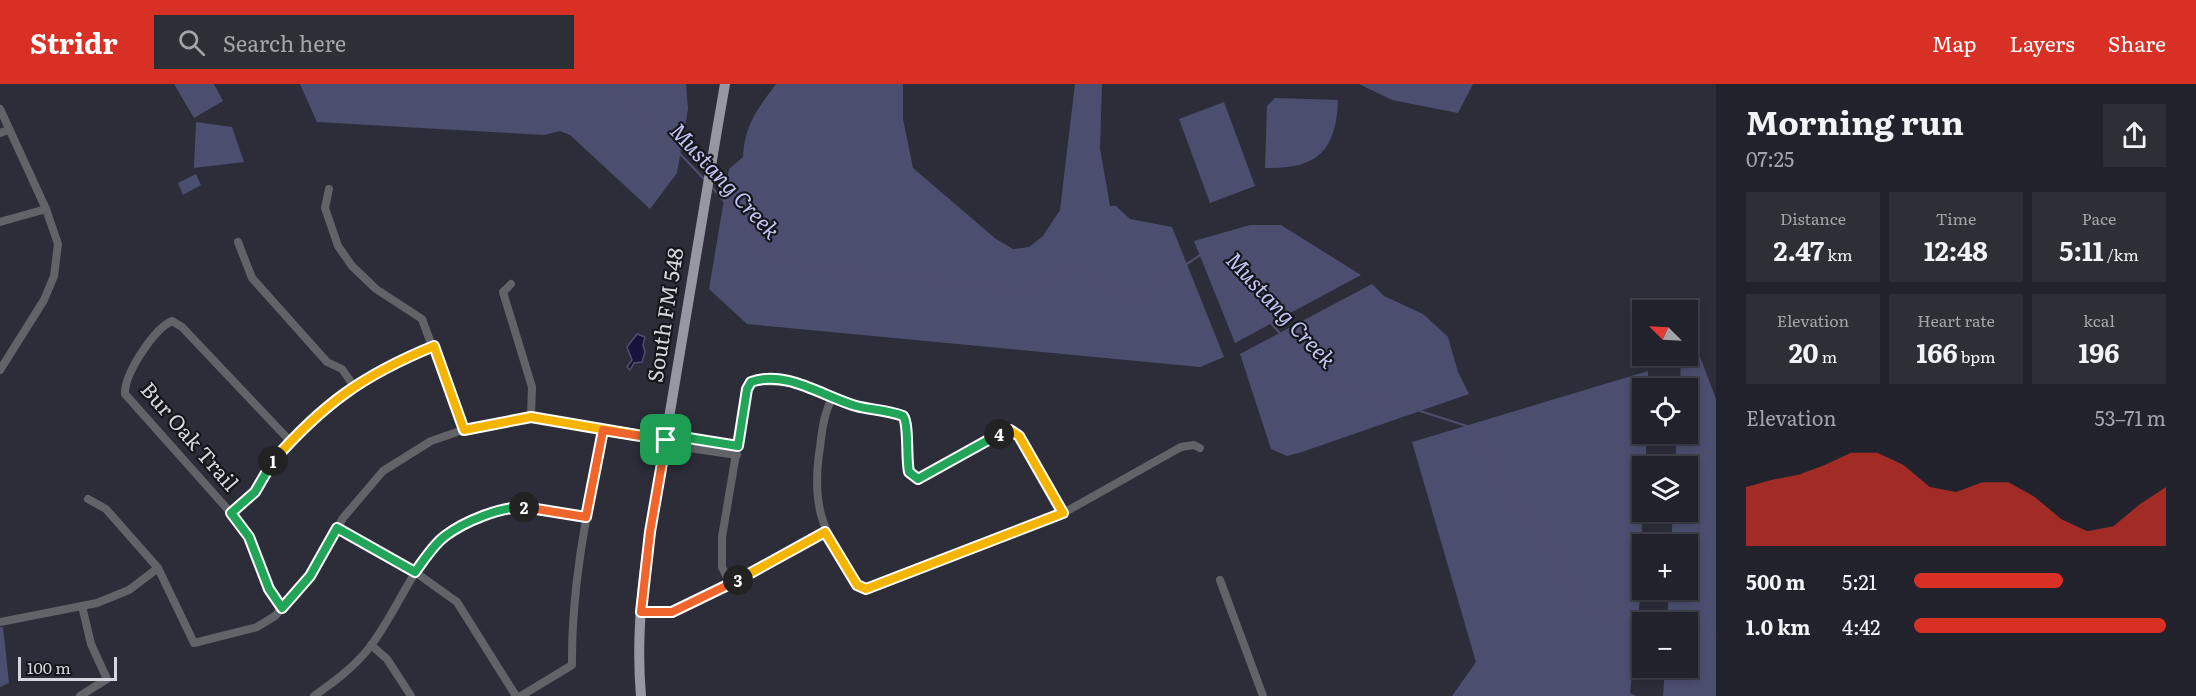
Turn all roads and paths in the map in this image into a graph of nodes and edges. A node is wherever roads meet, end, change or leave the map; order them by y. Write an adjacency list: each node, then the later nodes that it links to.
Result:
1 (725, 84): 17 (main road, South FM 548)
2 (0, 109): 3 (street)
3 (9, 130): 4 (street); 6 (street)
4 (0, 134)
5 (329, 189): 10 (street)
6 (46, 209): 7 (street); 11 (street)
7 (0, 222)
8 (238, 242): 12 (street)
9 (511, 284): 14 (street)
10 (434, 346): 12 (street); 15 (street)
11 (0, 369)
12 (353, 385): 18 (street)
13 (832, 398): 20 (street); 23 (street); 26 (street)
14 (531, 417): 15 (street); 16 (street)
15 (464, 430): 25 (street)
16 (603, 430): 17 (street); 24 (street)
17 (666, 440): 20 (street); 33 (main road, South FM 548)
18 (290, 441): 22 (street); 22 (street, Bur Oak Trail)
19 (1200, 448): 23 (street)
20 (737, 450): 30 (street)
21 (88, 499): 27 (street)
22 (231, 513): 32 (street, Bur Oak Trail)
23 (1063, 513): 26 (street)
24 (586, 517): 28 (street); 40 (street)
25 (337, 528): 28 (street); 32 (street)
26 (825, 532): 30 (street)
27 (158, 568): 31 (street); 32 (street)
28 (415, 572): 35 (street); 39 (street)
29 (1220, 580): 42 (street)
30 (730, 584): 33 (street)
31 (82, 606): 34 (street); 36 (street)
32 (282, 608)
33 (641, 612): 41 (main road, South FM 548)
34 (0, 622)
35 (371, 645): 37 (street); 38 (street)
36 (80, 696)
37 (314, 696)
38 (411, 696)
39 (516, 696)
40 (520, 696)
41 (641, 696)
42 (1263, 696)

